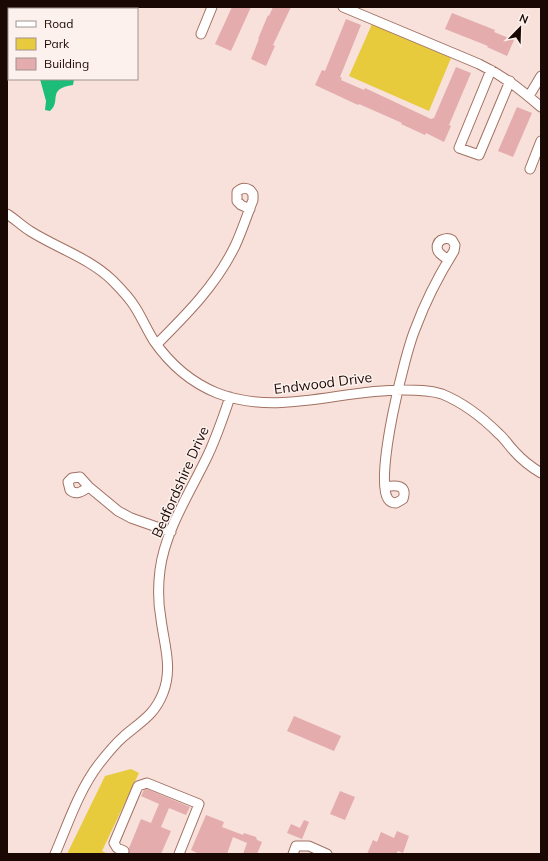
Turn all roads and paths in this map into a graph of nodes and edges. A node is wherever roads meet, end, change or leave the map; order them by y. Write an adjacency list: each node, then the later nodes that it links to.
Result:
1 (212, 7): 3 (street)
2 (343, 7): 4 (street)
3 (201, 34)
4 (491, 70): 6 (street); 6 (street)
5 (541, 76): 7 (street)
6 (510, 81): 7 (street)
7 (529, 96): 8 (street)
8 (541, 106)
9 (541, 141): 10 (street)
10 (530, 169)
11 (250, 208): 14 (street)
12 (7, 214): 14 (street, Endwood Drive)
13 (448, 260): 15 (street)
14 (156, 344): 16 (street, Endwood Drive)
15 (398, 390): 16 (street, Endwood Drive); 17 (street, Endwood Drive); 19 (street)
16 (230, 397): 20 (street, Bedfordshire Drive)
17 (541, 473)
18 (89, 487): 20 (street)
19 (385, 487)
20 (171, 532): 22 (street, Bedfordshire Drive)
21 (124, 851): 23 (street)
22 (55, 854)
23 (179, 854)
24 (293, 854): 25 (street)
25 (327, 854)

